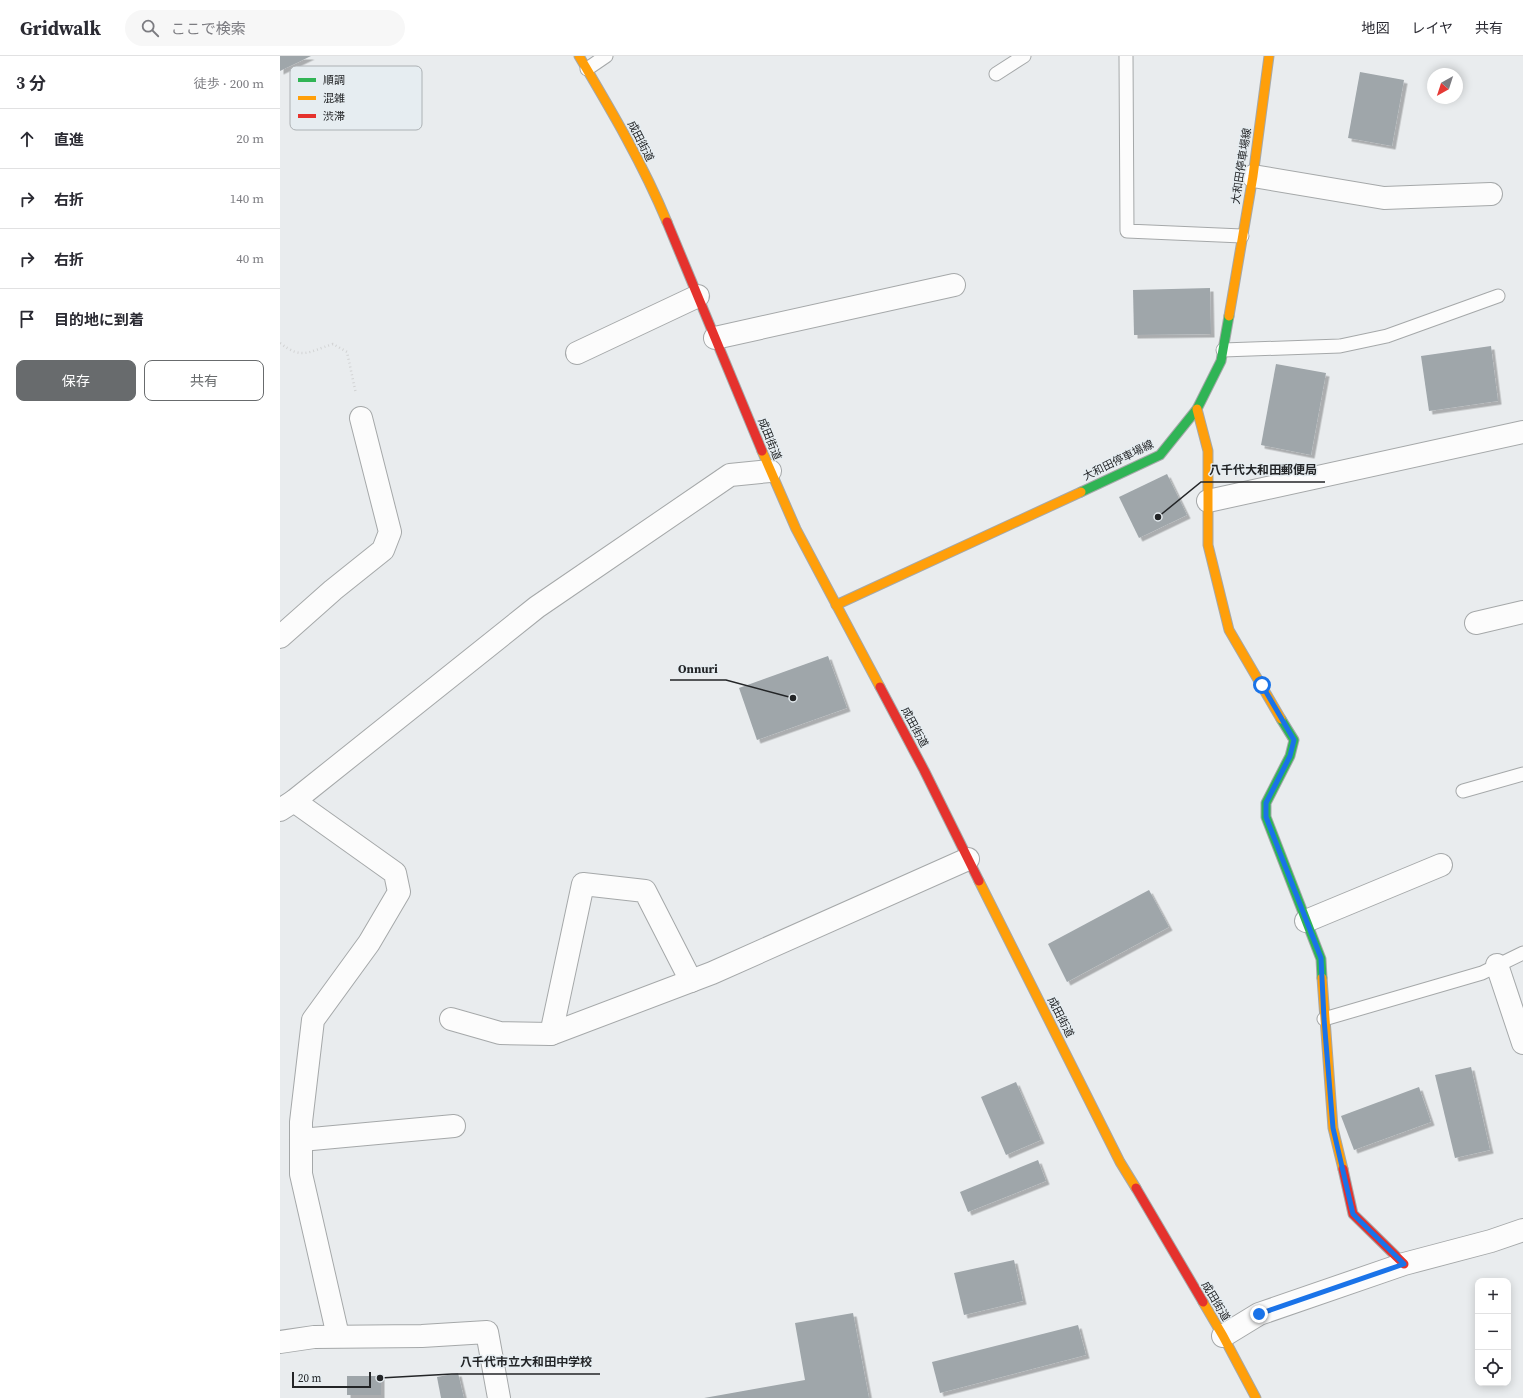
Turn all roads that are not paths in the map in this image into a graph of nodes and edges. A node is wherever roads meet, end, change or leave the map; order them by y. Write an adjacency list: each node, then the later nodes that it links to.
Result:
1 (578, 56): 6 (main road, 成田街道)
2 (606, 56): 6 (lane)
3 (1024, 56): 7 (lane)
4 (1126, 56): 10 (lane)
5 (1269, 56): 8 (main road, 大和田停車場線)
6 (587, 69): 12 (main road, 成田街道)
7 (996, 74)
8 (1252, 176): 9 (street); 10 (main road, 大和田停車場線)
9 (1491, 194)
10 (1242, 236): 15 (main road, 大和田停車場線)
11 (954, 285): 14 (street)
12 (698, 296): 14 (main road, 成田街道); 16 (street)
13 (1498, 296): 15 (lane)
14 (715, 338): 20 (main road, 成田街道)
15 (1223, 350): 17 (main road, 大和田停車場線)
16 (577, 353)
17 (1197, 409): 21 (main road); 22 (main road, 大和田停車場線)
18 (361, 418): 25 (street)
19 (1523, 432): 21 (street)
20 (770, 471): 22 (main road, 成田街道); 28 (street)
21 (1208, 501): 31 (main road)
22 (836, 605): 29 (main road, 成田街道)
23 (1523, 612): 24 (street)
24 (1476, 624)
25 (280, 637)
26 (1523, 774): 27 (lane)
27 (1463, 791)
28 (287, 805): 40 (street)
29 (968, 858): 34 (street); 44 (main road, 成田街道)
30 (1441, 865): 31 (street)
31 (1306, 921): 36 (main road)
32 (1523, 953): 33 (lane)
33 (1497, 965): 36 (lane); 38 (street)
34 (691, 981): 37 (street); 37 (street)
35 (451, 1019): 37 (street)
36 (1324, 1019): 42 (main road)
37 (550, 1034)
38 (1523, 1043)
39 (454, 1126): 40 (street)
40 (301, 1140): 43 (street)
41 (1523, 1230): 42 (street)
42 (1404, 1264): 44 (street)
43 (338, 1336): 45 (street); 46 (street)
44 (1223, 1336): 47 (main road, 成田街道)
45 (280, 1342)
46 (499, 1398)
47 (1256, 1398)

